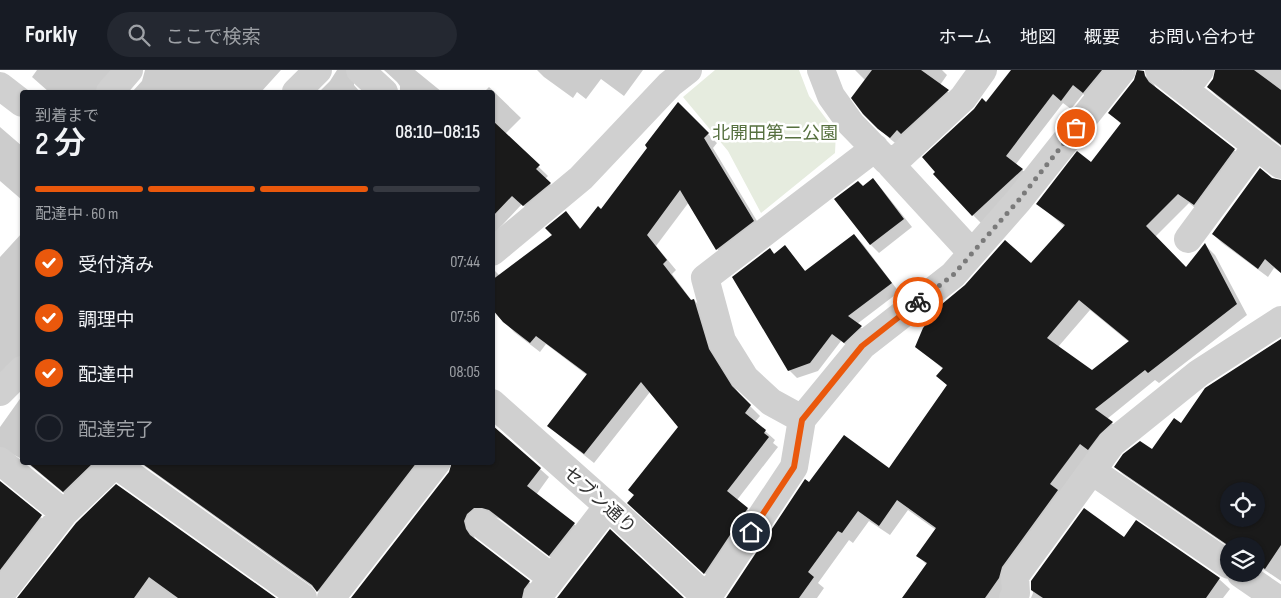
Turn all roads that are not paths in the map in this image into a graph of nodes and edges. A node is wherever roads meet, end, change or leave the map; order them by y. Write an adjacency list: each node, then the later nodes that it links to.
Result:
1 (129, 70): 11 (street)
2 (318, 70): 12 (street)
3 (360, 70): 13 (street)
4 (688, 70): 19 (street)
5 (821, 70): 16 (street)
6 (983, 70): 16 (street)
7 (1122, 70): 20 (street)
8 (1158, 70): 9 (street)
9 (1193, 80): 15 (street)
10 (0, 86): 14 (street)
11 (112, 90)
12 (298, 90)
13 (382, 90)
14 (20, 101)
15 (1256, 147): 17 (street); 18 (street)
16 (883, 156): 20 (street); 25 (street)
17 (1281, 165)
18 (1188, 239)
19 (495, 250)
20 (972, 253): 25 (street)
21 (1281, 320): 30 (street)
22 (20, 372): 23 (street)
23 (0, 392)
24 (495, 406): 31 (street, セブン通り)
25 (802, 420): 41 (street)
26 (0, 461): 32 (street)
27 (115, 465): 32 (street)
28 (117, 465): 39 (street)
29 (435, 465): 40 (street)
30 (1092, 471): 34 (street); 38 (street)
31 (608, 506): 36 (street); 41 (street, セブン通り)
32 (64, 513): 37 (street)
33 (480, 524): 36 (street)
34 (1220, 559)
35 (1253, 582): 42 (street)
36 (545, 588)
37 (0, 595)
38 (1018, 596)
39 (303, 598)
40 (330, 598)
41 (707, 598)
42 (1276, 598)

